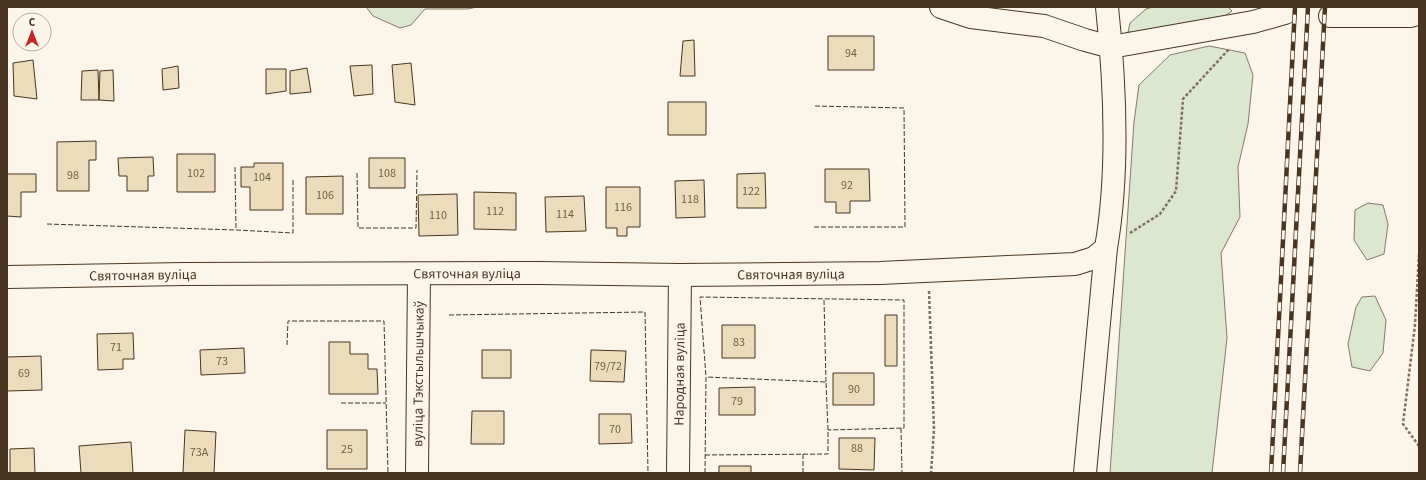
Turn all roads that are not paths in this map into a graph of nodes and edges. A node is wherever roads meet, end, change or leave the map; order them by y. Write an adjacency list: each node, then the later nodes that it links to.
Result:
1 (941, 7): 6 (street)
2 (1107, 7): 6 (street)
3 (1285, 12): 6 (street)
4 (1419, 13): 5 (street)
5 (1330, 16)
6 (1111, 47): 7 (street)
7 (1106, 248): 9 (street, Святочная вуліца); 13 (street)
8 (419, 274): 9 (street, Святочная вуліца); 10 (street, Святочная вуліца); 11 (street, вуліца Тэкстыльшчыкаў)
9 (680, 275): 12 (street, Народная вуліца)
10 (7, 277)
11 (417, 473)
12 (678, 473)
13 (1085, 473)

